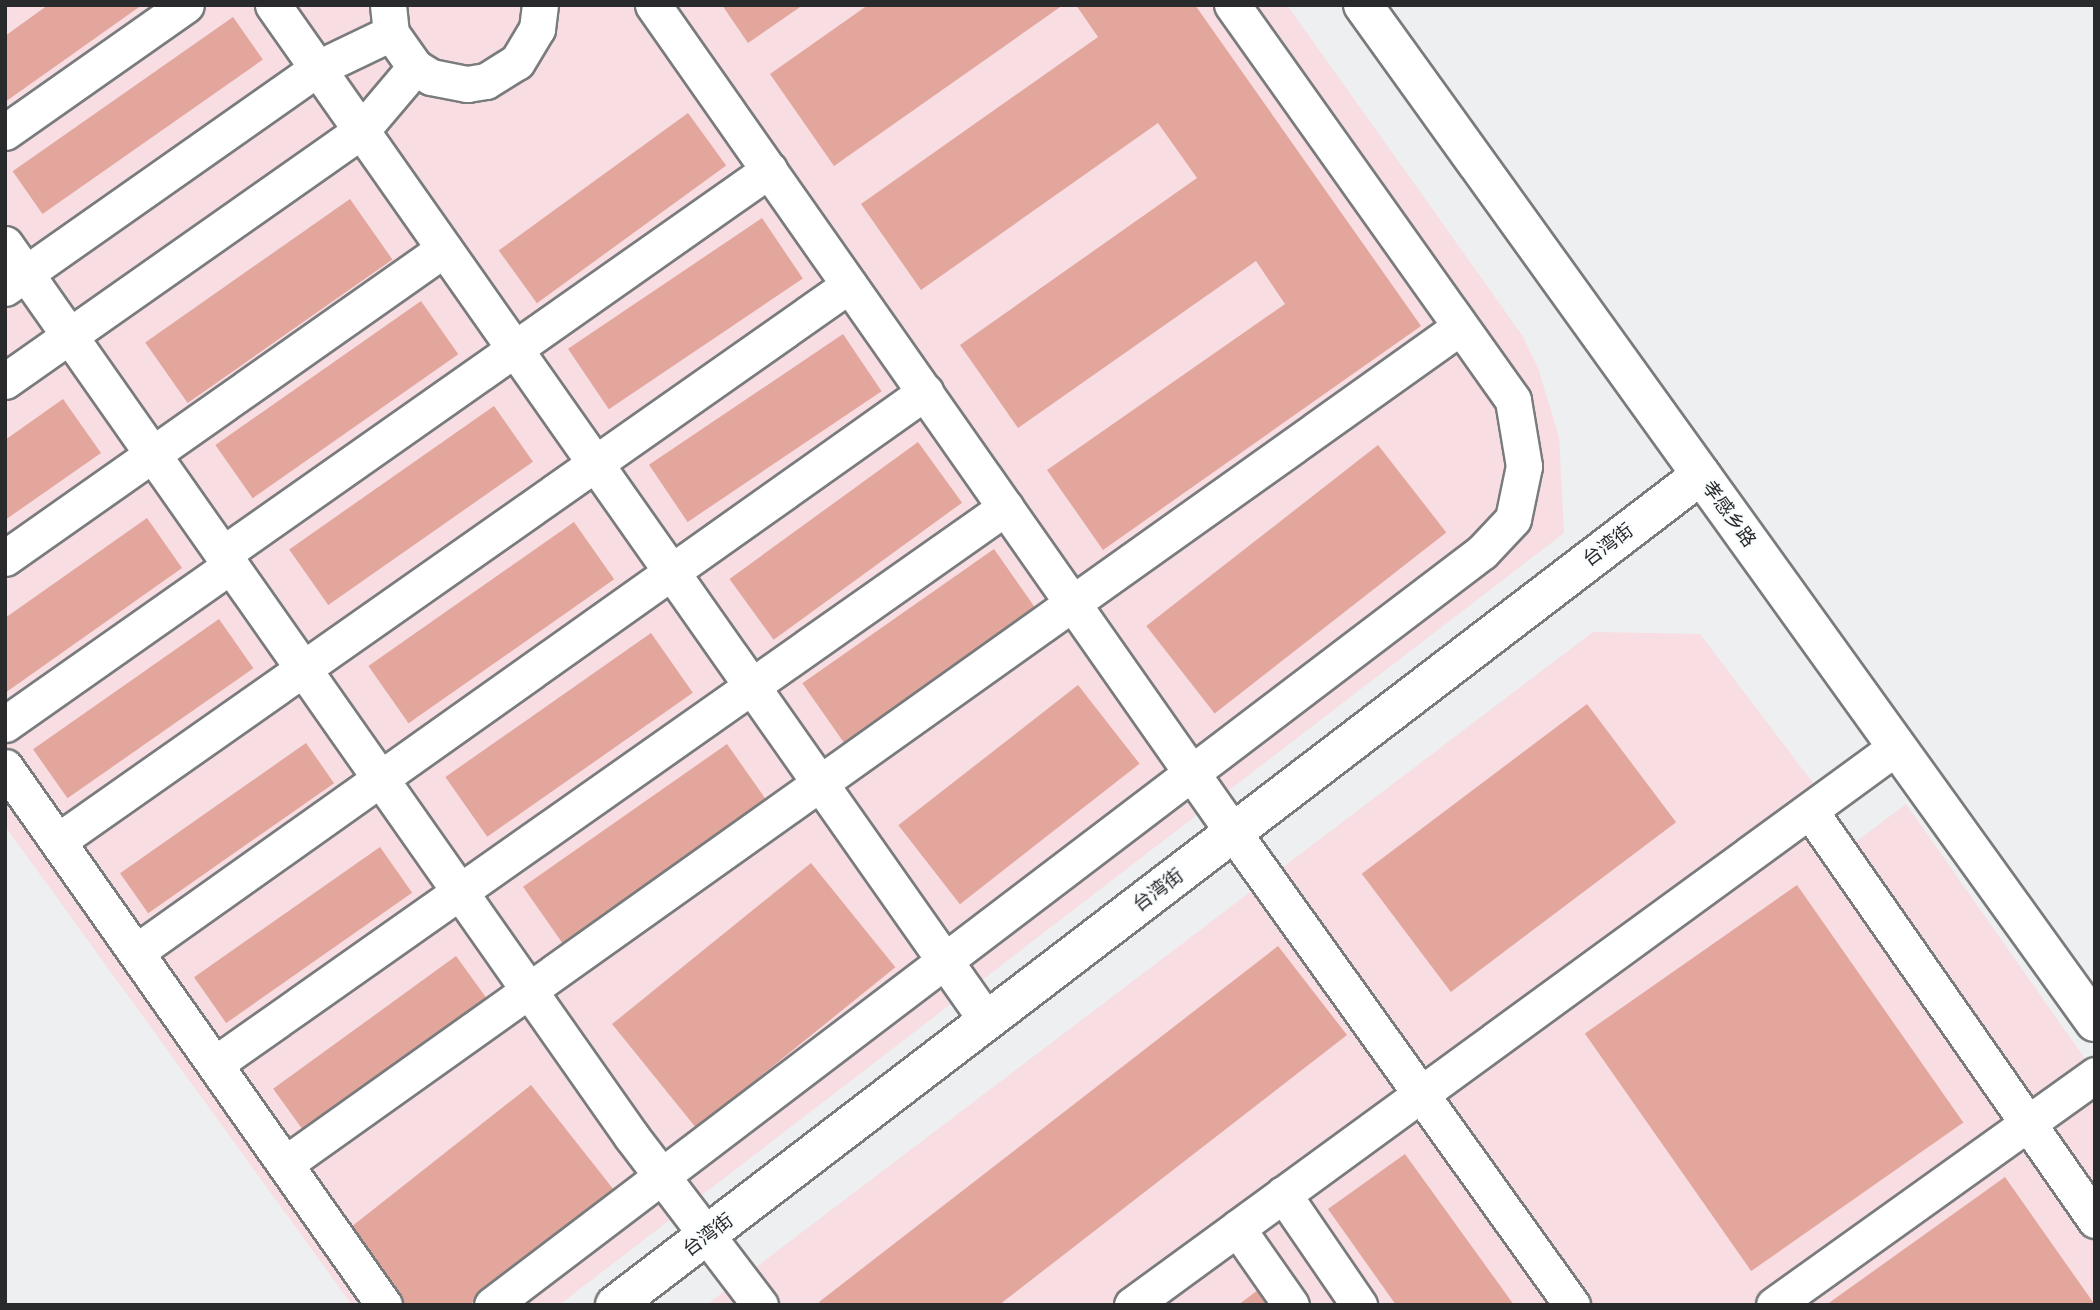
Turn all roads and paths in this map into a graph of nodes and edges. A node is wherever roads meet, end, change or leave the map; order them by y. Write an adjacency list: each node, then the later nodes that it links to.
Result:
1 (186, 5): 11 (lane)
2 (273, 5): 9 (lane)
3 (540, 5): 8 (lane)
4 (653, 5): 12 (lane)
5 (1231, 5): 17 (lane)
6 (1363, 5): 24 (main road, 孝感乡路)
7 (389, 19): 8 (lane); 9 (lane)
8 (415, 67): 10 (lane)
9 (318, 68): 10 (lane); 15 (lane)
10 (361, 131): 14 (lane); 18 (lane)
11 (5, 132)
12 (769, 170): 16 (lane); 19 (lane)
13 (5, 244): 15 (lane)
14 (444, 249): 19 (lane); 22 (lane)
15 (16, 281): 18 (lane)
16 (849, 285): 21 (lane); 23 (lane)
17 (1460, 327): 29 (lane); 35 (lane)
18 (70, 336): 20 (lane); 22 (lane)
19 (514, 349): 23 (lane); 27 (lane)
20 (5, 381)
21 (925, 392): 25 (lane); 28 (lane)
22 (153, 454): 26 (lane); 27 (lane)
23 (595, 463): 28 (lane); 30 (lane)
24 (1701, 475): 33 (main road, 孝感乡路); 39 (main road, 台湾街)
25 (1006, 508): 29 (lane); 31 (lane)
26 (5, 558)
27 (227, 560): 30 (lane); 32 (lane)
28 (671, 572): 31 (lane); 36 (lane)
29 (1072, 603): 35 (lane); 37 (lane)
30 (303, 669): 36 (lane); 40 (lane)
31 (751, 687): 37 (lane); 41 (lane)
32 (5, 724)
33 (1896, 747): 38 (lane); 46 (main road, 孝感乡路)
34 (5, 767): 40 (lane)
35 (1192, 773): 39 (lane); 43 (lane)
36 (380, 779): 41 (lane); 42 (lane)
37 (820, 784): 43 (lane); 44 (lane)
38 (1810, 811): 49 (lane); 50 (lane)
39 (1233, 832): 45 (main road, 台湾街); 49 (lane)
40 (58, 841): 42 (lane)
41 (460, 891): 44 (lane); 47 (lane)
42 (135, 952): 47 (lane)
43 (944, 962): 45 (lane); 52 (lane)
44 (529, 990): 51 (lane); 52 (lane)
45 (987, 1021): 56 (main road, 台湾街)
46 (2095, 1022)
47 (215, 1064): 51 (lane)
48 (2095, 1074): 50 (lane)
49 (1421, 1094): 53 (lane); 64 (lane)
50 (2027, 1123): 54 (lane); 65 (lane)
51 (285, 1164): 57 (lane)
52 (662, 1176): 56 (lane); 58 (lane)
53 (1283, 1194): 55 (lane); 63 (lane)
54 (2095, 1220)
55 (1237, 1228): 61 (lane); 62 (lane)
56 (707, 1235): 59 (main road, 台湾街); 60 (lane)
57 (384, 1305)
58 (492, 1305)
59 (615, 1305)
60 (760, 1305)
61 (1132, 1305)
62 (1291, 1305)
63 (1359, 1305)
64 (1572, 1305)
65 (1774, 1305)

